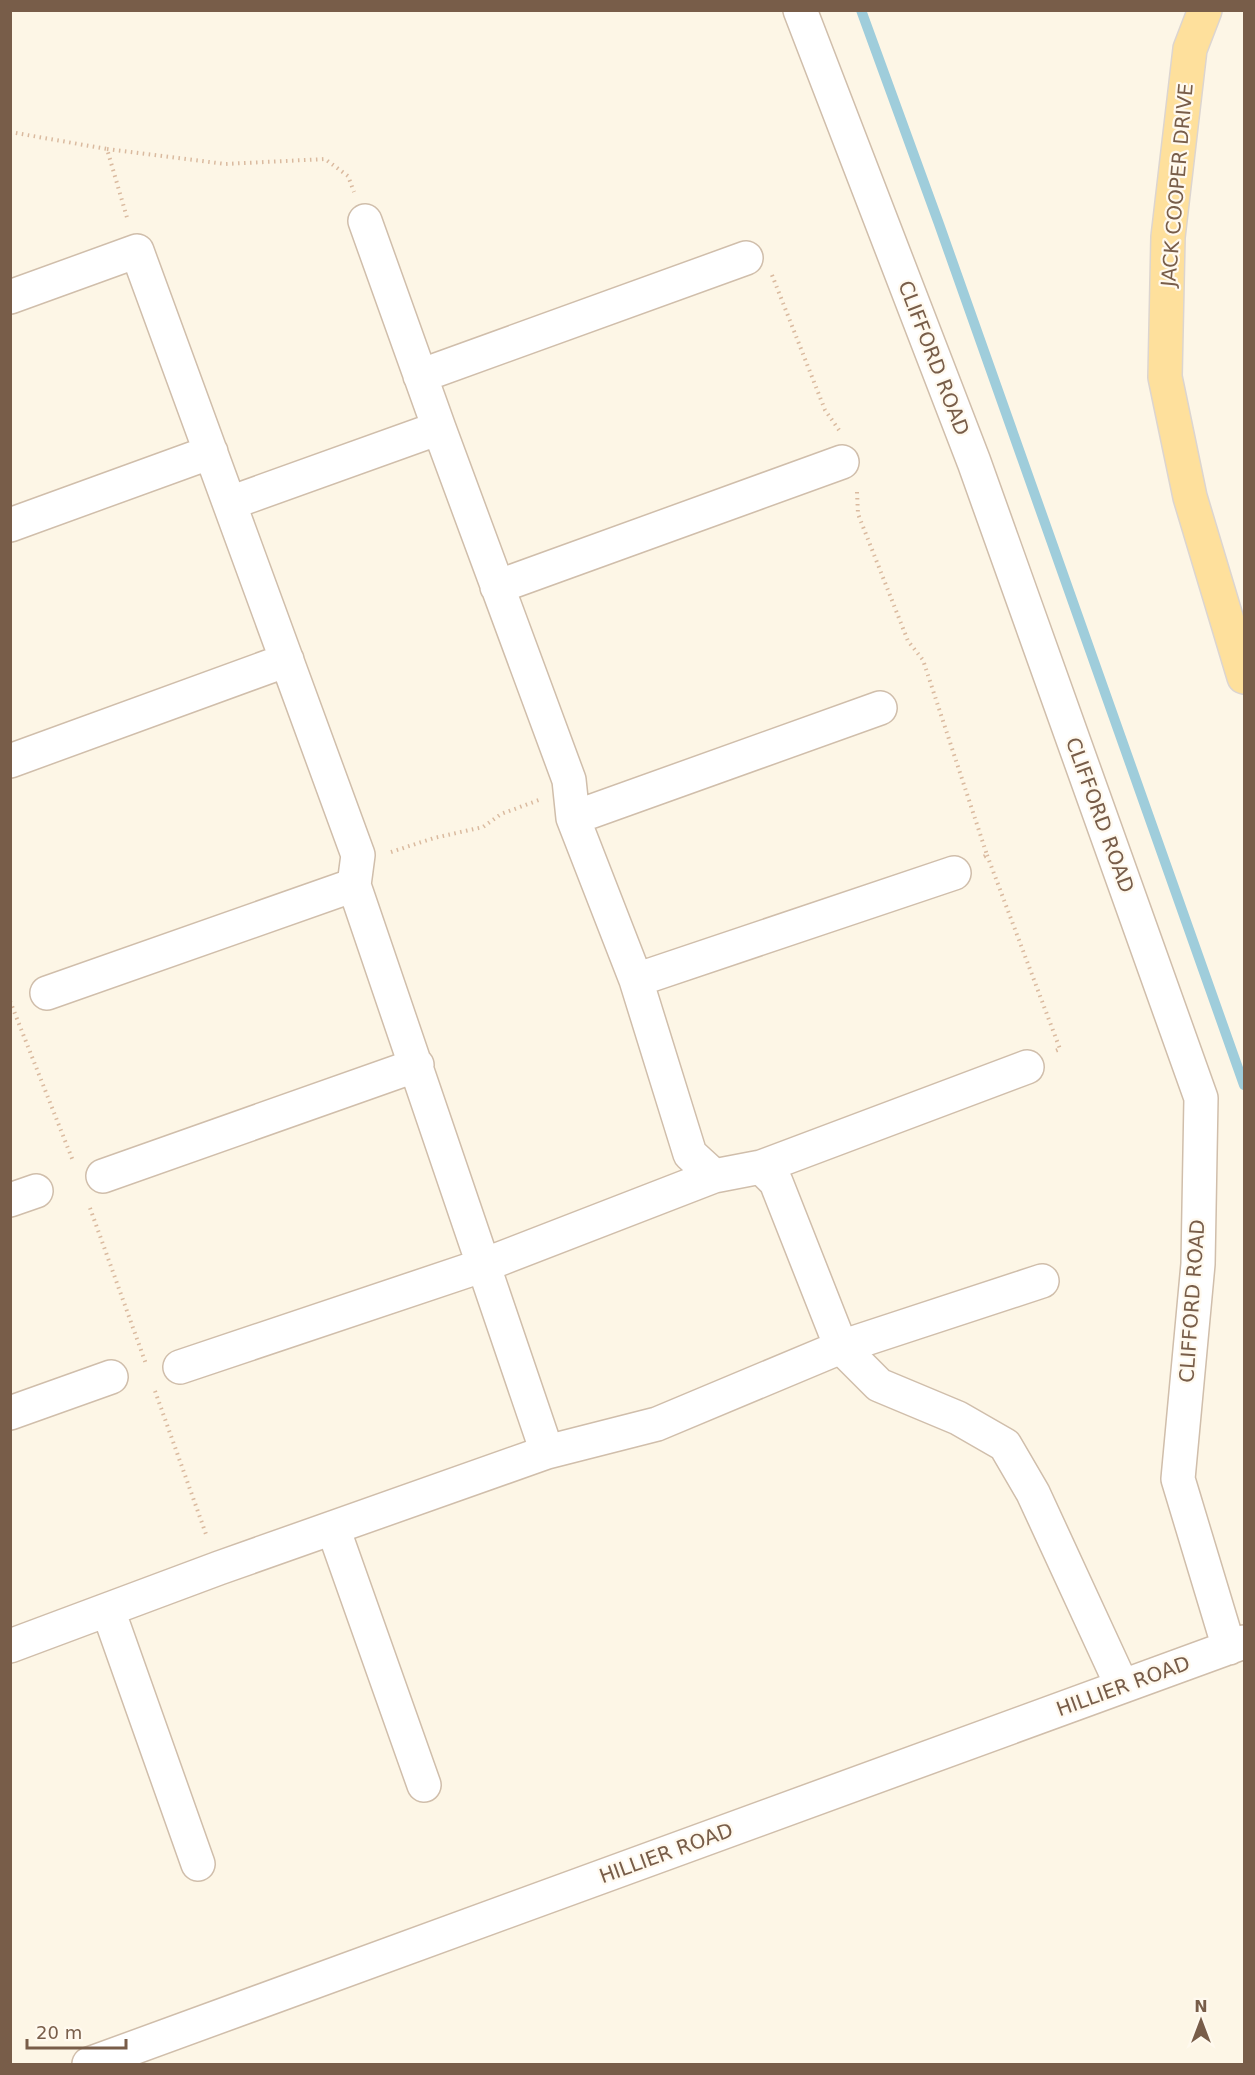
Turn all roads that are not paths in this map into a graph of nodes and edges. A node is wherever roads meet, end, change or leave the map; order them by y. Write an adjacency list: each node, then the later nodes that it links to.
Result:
1 (800, 10): 36 (street, CLIFFORD ROAD)
2 (1205, 10): 14 (main road, JACK COOPER DRIVE)
3 (365, 221): 6 (street)
4 (746, 258): 6 (street)
5 (10, 297): 8 (street)
6 (420, 376): 7 (street)
7 (439, 428): 10 (street); 12 (street)
8 (211, 452): 10 (street); 11 (street)
9 (842, 462): 12 (street)
10 (230, 503): 13 (street)
11 (10, 525)
12 (497, 587): 17 (street)
13 (287, 660): 16 (street); 19 (street)
14 (1245, 677)
15 (880, 708): 17 (street)
16 (10, 761)
17 (573, 819): 20 (street)
18 (954, 873): 20 (street)
19 (354, 885): 21 (street); 22 (street)
20 (636, 980): 25 (street)
21 (47, 993)
22 (417, 1065): 26 (street); 27 (street)
23 (1028, 1067): 24 (street)
24 (760, 1167): 25 (street); 29 (street)
25 (714, 1176): 27 (street)
26 (88, 1180)
27 (484, 1265): 30 (street); 33 (street)
28 (1041, 1281): 29 (street)
29 (841, 1347): 33 (street); 38 (street)
30 (180, 1367)
31 (111, 1377): 32 (street)
32 (10, 1413)
33 (547, 1452): 34 (street)
34 (333, 1528): 35 (street); 39 (street)
35 (108, 1610): 37 (street); 40 (street)
36 (1237, 1645): 38 (street, HILLIER ROAD)
37 (10, 1646)
38 (1122, 1686): 41 (street, HILLIER ROAD)
39 (424, 1785)
40 (198, 1864)
41 (89, 2064)

